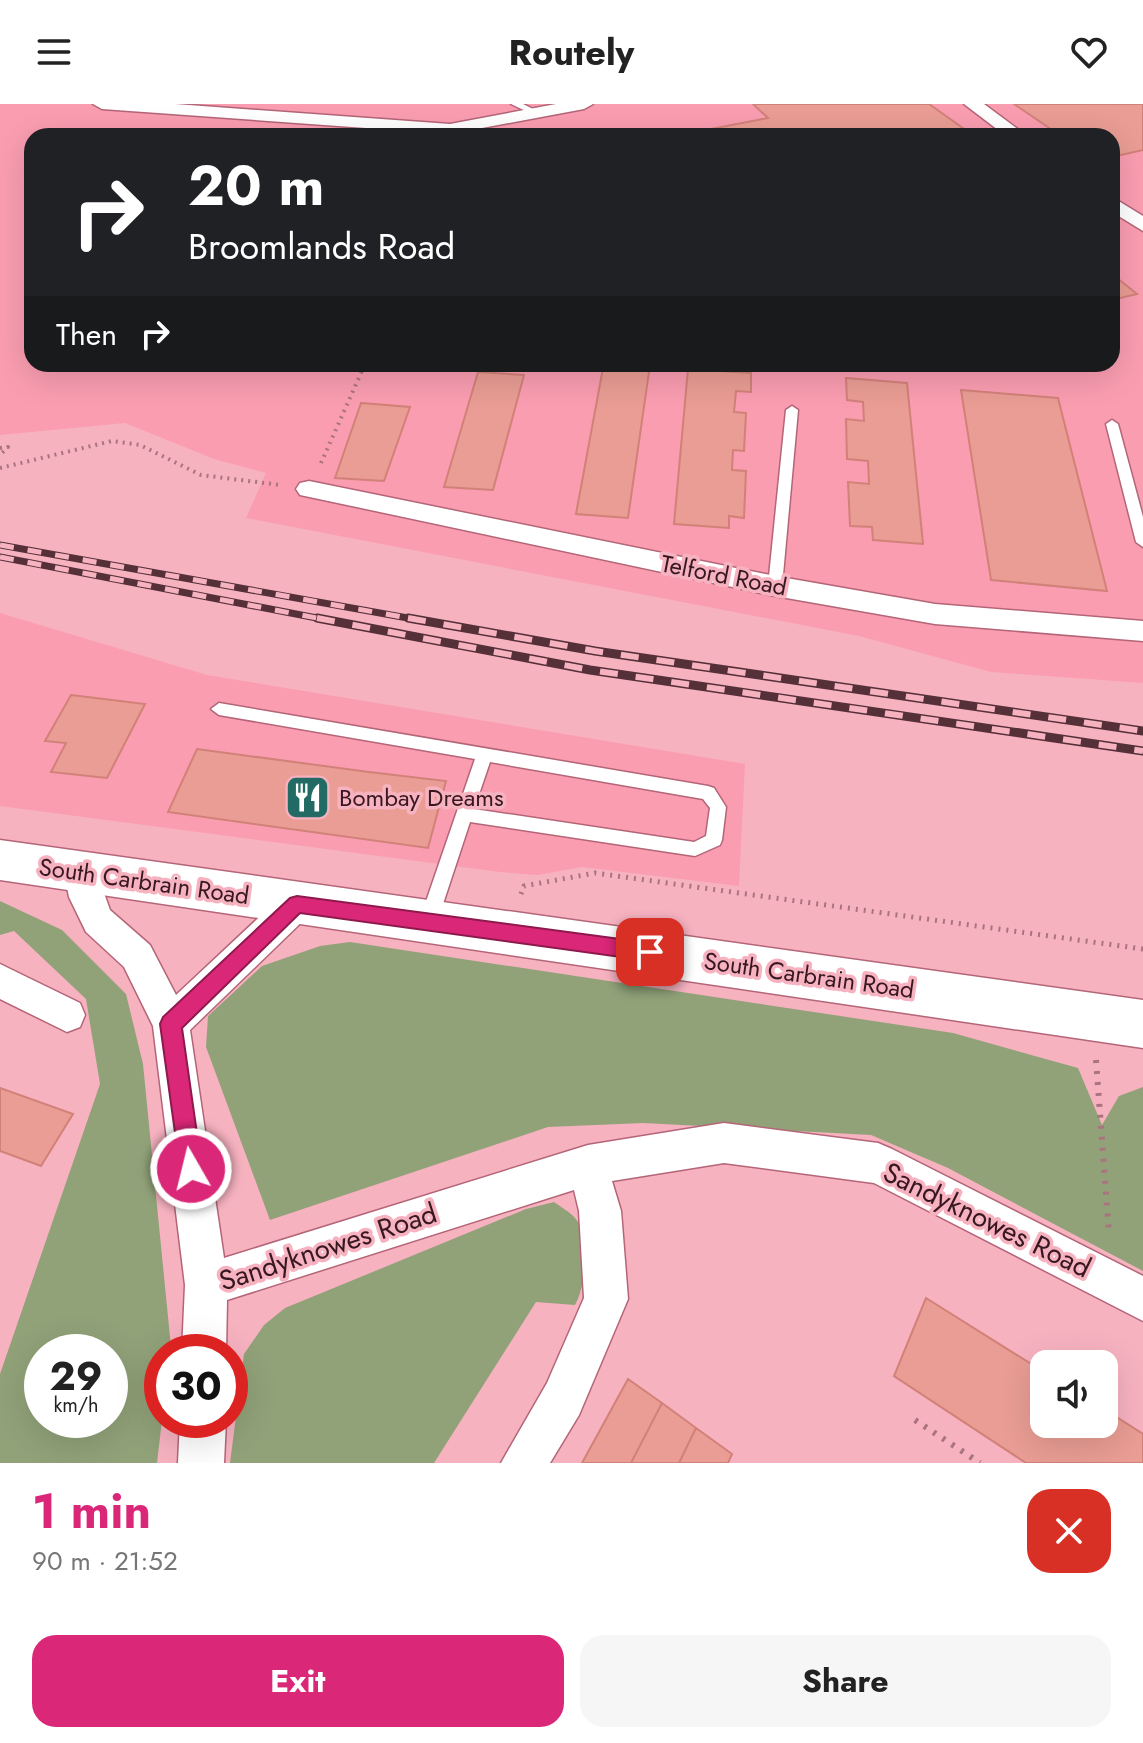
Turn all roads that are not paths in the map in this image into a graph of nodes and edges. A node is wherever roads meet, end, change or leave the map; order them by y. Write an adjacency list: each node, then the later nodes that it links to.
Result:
1 (102, 104): 7 (street)
2 (461, 104): 8 (street)
3 (515, 104): 6 (lane)
4 (584, 104): 6 (street)
5 (973, 104): 10 (street)
6 (535, 112): 9 (street)
7 (388, 128)
8 (450, 128)
9 (469, 128)
10 (1007, 128)
11 (1120, 209): 12 (street)
12 (1143, 225)
13 (792, 410): 17 (lane)
14 (1112, 424): 16 (lane)
15 (309, 489): 17 (street, Telford Road)
16 (1143, 542)
17 (775, 586): 18 (street, Telford Road)
18 (1143, 631)
19 (219, 709): 20 (lane)
20 (484, 757): 21 (lane); 21 (lane)
21 (466, 815): 25 (lane)
22 (0, 860): 23 (street, South Carbrain Road)
23 (81, 872): 24 (street, South Carbrain Road); 28 (street)
24 (297, 904): 25 (street, South Carbrain Road); 28 (street)
25 (429, 920): 29 (street, South Carbrain Road)
26 (0, 981): 27 (street)
27 (67, 1015)
28 (171, 1024): 31 (street)
29 (1143, 1024)
30 (588, 1165): 31 (street, Sandyknowes Road); 32 (street, Sandyknowes Road); 36 (street)
31 (206, 1285): 33 (street)
32 (1143, 1299)
33 (205, 1334)
34 (202, 1438): 35 (street)
35 (201, 1463)
36 (524, 1463)

